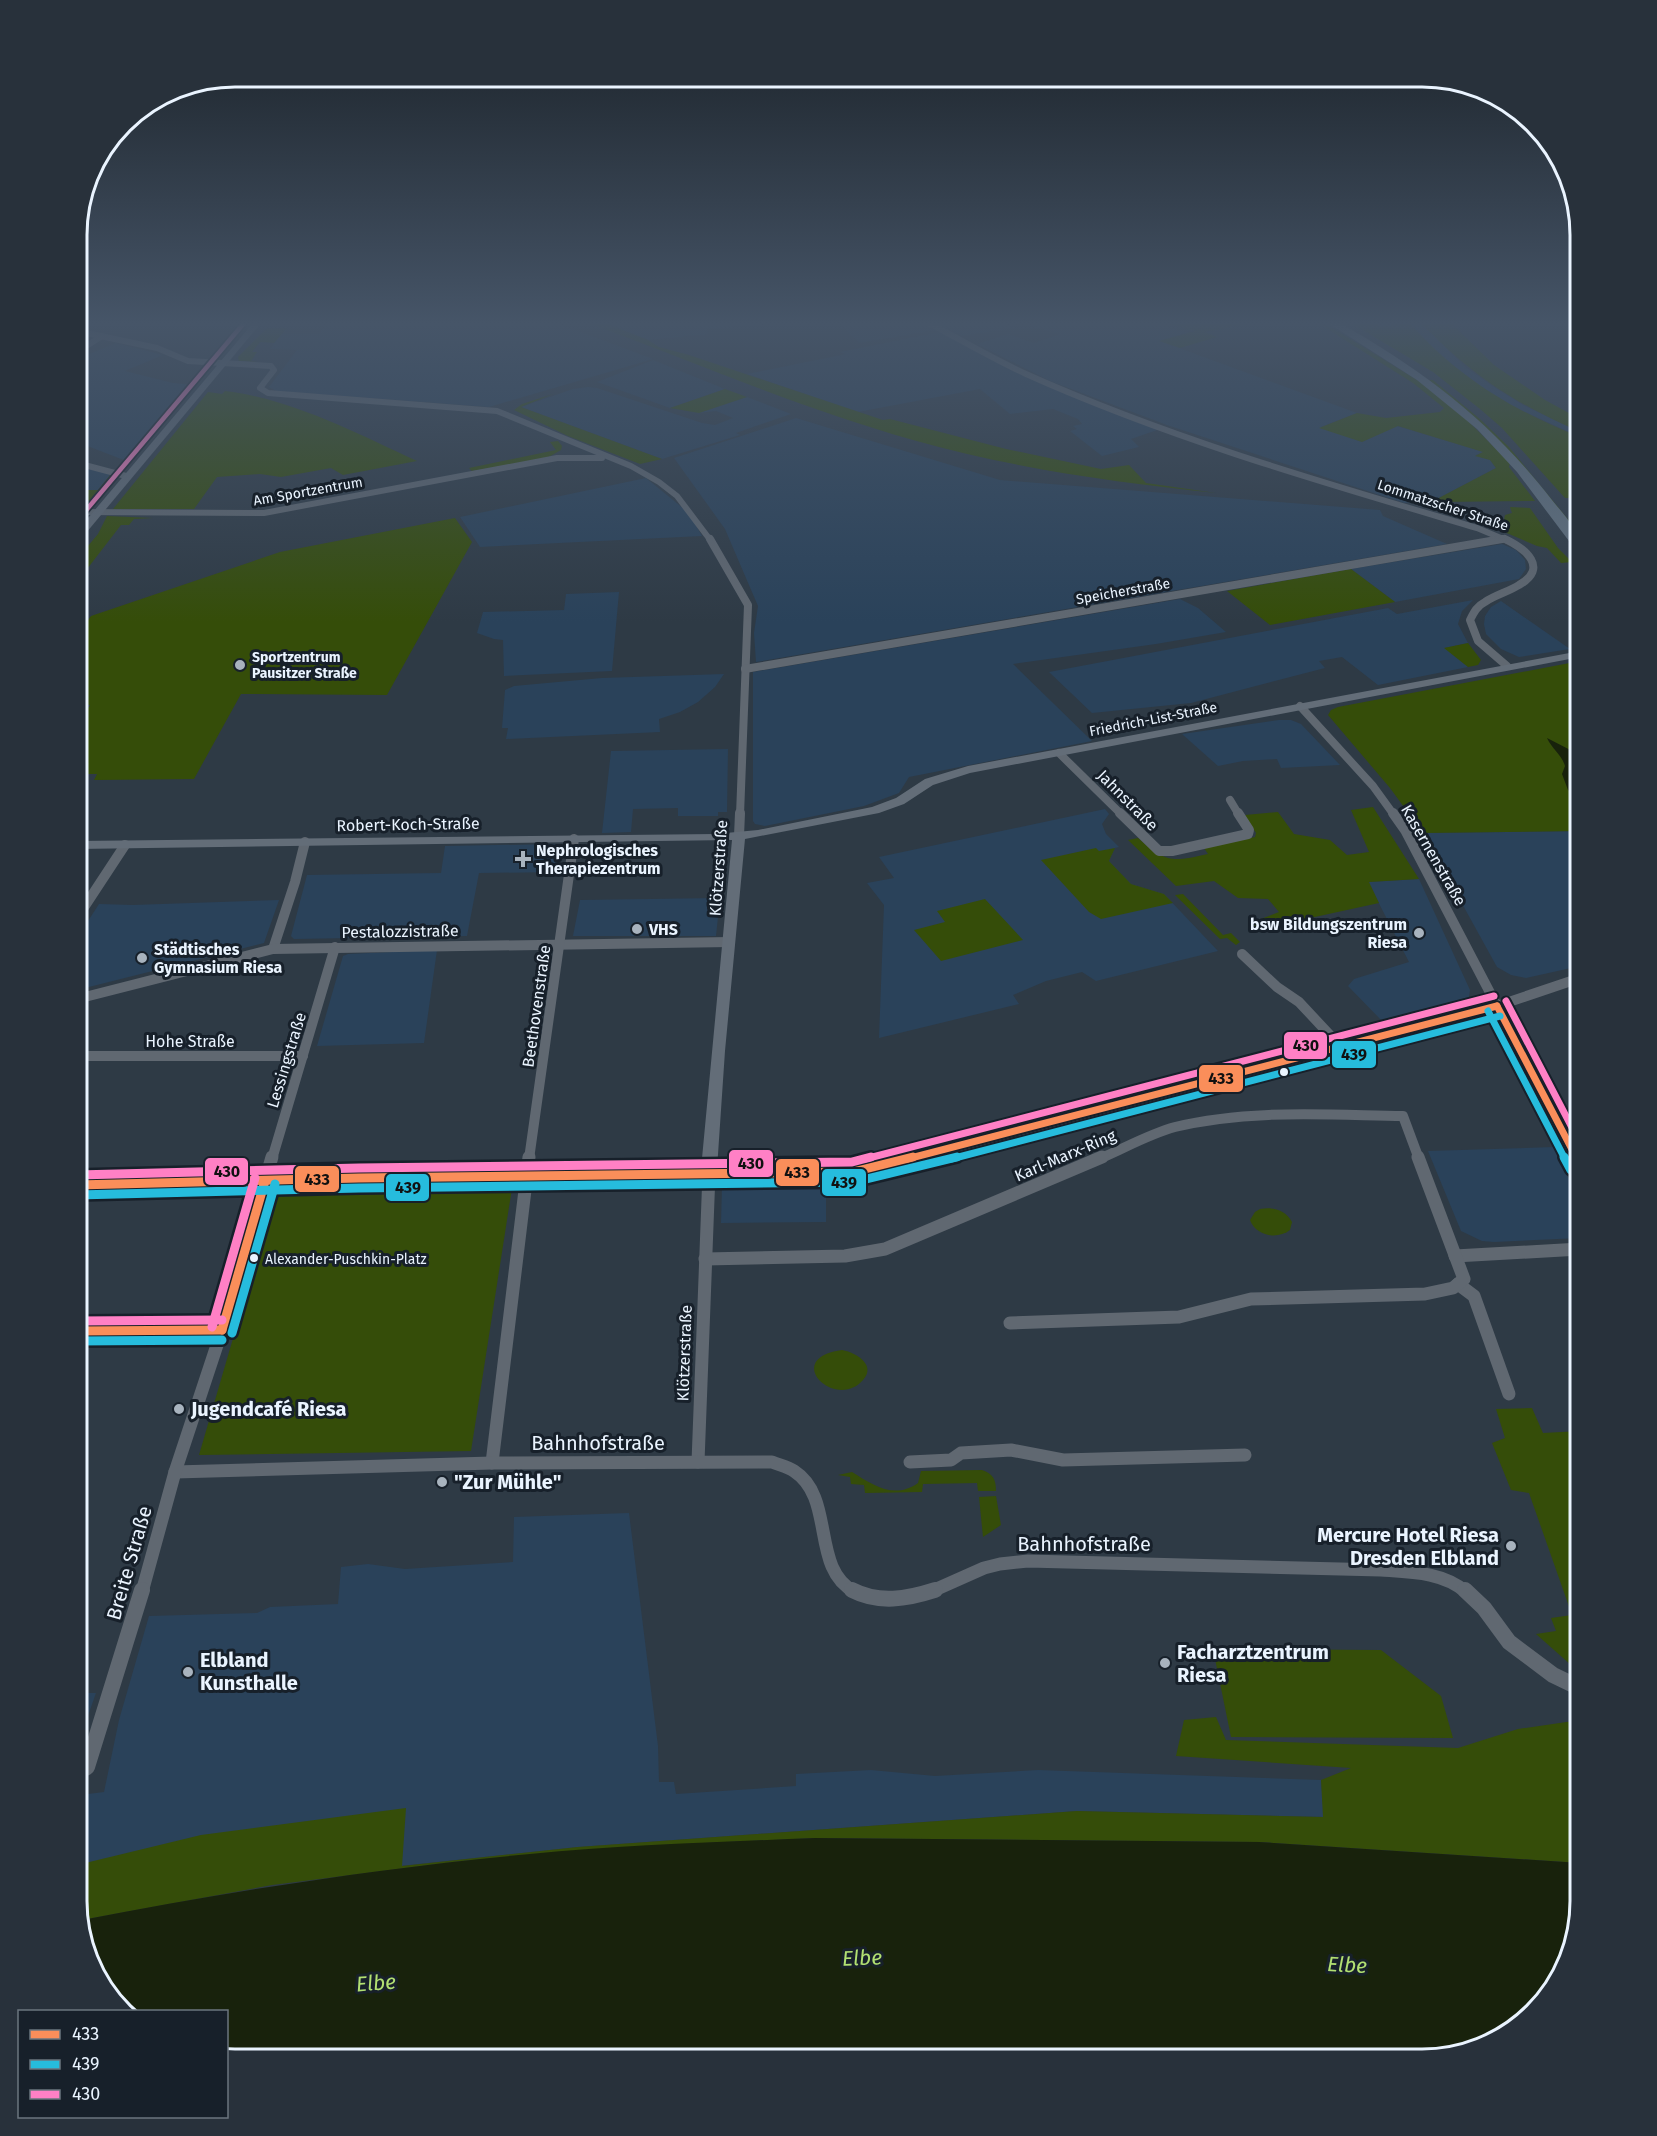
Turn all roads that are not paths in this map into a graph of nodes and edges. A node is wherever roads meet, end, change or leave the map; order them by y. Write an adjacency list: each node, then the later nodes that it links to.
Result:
1 (172, 423): 10 (street)
2 (520, 423): 6 (street, Klötzerstraße)
3 (1154, 423): 17 (street, Lommatzscher Straße)
4 (1476, 423): 15 (highway)
5 (1488, 423): 13 (highway)
6 (569, 447): 7 (street, Am Sportzentrum); 8 (street, Klötzerstraße)
7 (557, 458): 8 (street, Am Sportzentrum); 12 (street, Am Sportzentrum)
8 (617, 460): 21 (street, Klötzerstraße)
9 (87, 466): 10 (street)
10 (126, 476): 12 (street)
11 (87, 512): 12 (street, Am Sportzentrum)
12 (97, 512): 14 (street)
13 (1570, 514)
14 (87, 524)
15 (1564, 525): 16 (highway); 18 (highway)
16 (1570, 532)
17 (1507, 539): 20 (street, Lommatzscher Straße); 21 (street, Speicherstraße)
18 (1570, 544)
19 (1570, 656): 20 (street, Friedrich-List-Straße)
20 (1507, 666): 22 (street, Friedrich-List-Straße)
21 (745, 669): 25 (street, Klötzerstraße)
22 (1300, 706): 23 (street, Friedrich-List-Straße); 38 (street, Kasernenstraße)
23 (1059, 753): 24 (street, Jahnstraße); 25 (street, Friedrich-List-Straße)
24 (1230, 800)
25 (739, 836): 26 (street, Robert-Koch-Straße); 31 (street, Klötzerstraße)
26 (574, 839): 27 (street, Robert-Koch-Straße); 32 (street, Beethovenstraße)
27 (305, 842): 28 (street, Robert-Koch-Straße); 34 (street)
28 (125, 844): 29 (street, Robert-Koch-Straße); 30 (street)
29 (87, 845)
30 (87, 903)
31 (730, 942): 32 (street, Pestalozzistraße); 43 (street, Klötzerstraße)
32 (560, 943): 33 (street, Pestalozzistraße); 44 (street, Beethovenstraße)
33 (335, 947): 34 (street, Pestalozzistraße); 41 (street, Lessingstraße)
34 (273, 949): 37 (street, Pestalozzistraße)
35 (1242, 954): 39 (street)
36 (1570, 982): 38 (street)
37 (87, 996)
38 (1497, 1006): 39 (street); 42 (street)
39 (1342, 1048): 43 (street)
40 (87, 1056): 41 (street, Hohe Straße)
41 (303, 1056): 45 (street, Lessingstraße)
42 (1570, 1144)
43 (710, 1173): 44 (street); 49 (street, Klötzerstraße)
44 (526, 1176): 45 (street); 58 (street)
45 (265, 1181): 46 (street); 52 (street)
46 (87, 1185)
47 (1570, 1250): 48 (street)
48 (1455, 1256): 49 (street, Karl-Marx-Ring); 50 (street, Karl-Marx-Ring)
49 (705, 1259): 56 (street, Klötzerstraße)
50 (1458, 1284): 51 (street); 54 (street)
51 (1010, 1323)
52 (222, 1330): 53 (street); 59 (street)
53 (87, 1331)
54 (1509, 1394)
55 (1245, 1455): 57 (street)
56 (698, 1462): 58 (street, Bahnhofstraße); 60 (street, Bahnhofstraße)
57 (910, 1462)
58 (492, 1463): 59 (street)
59 (176, 1472): 61 (street, Breite Straße)
60 (1570, 1683)
61 (87, 1755)

